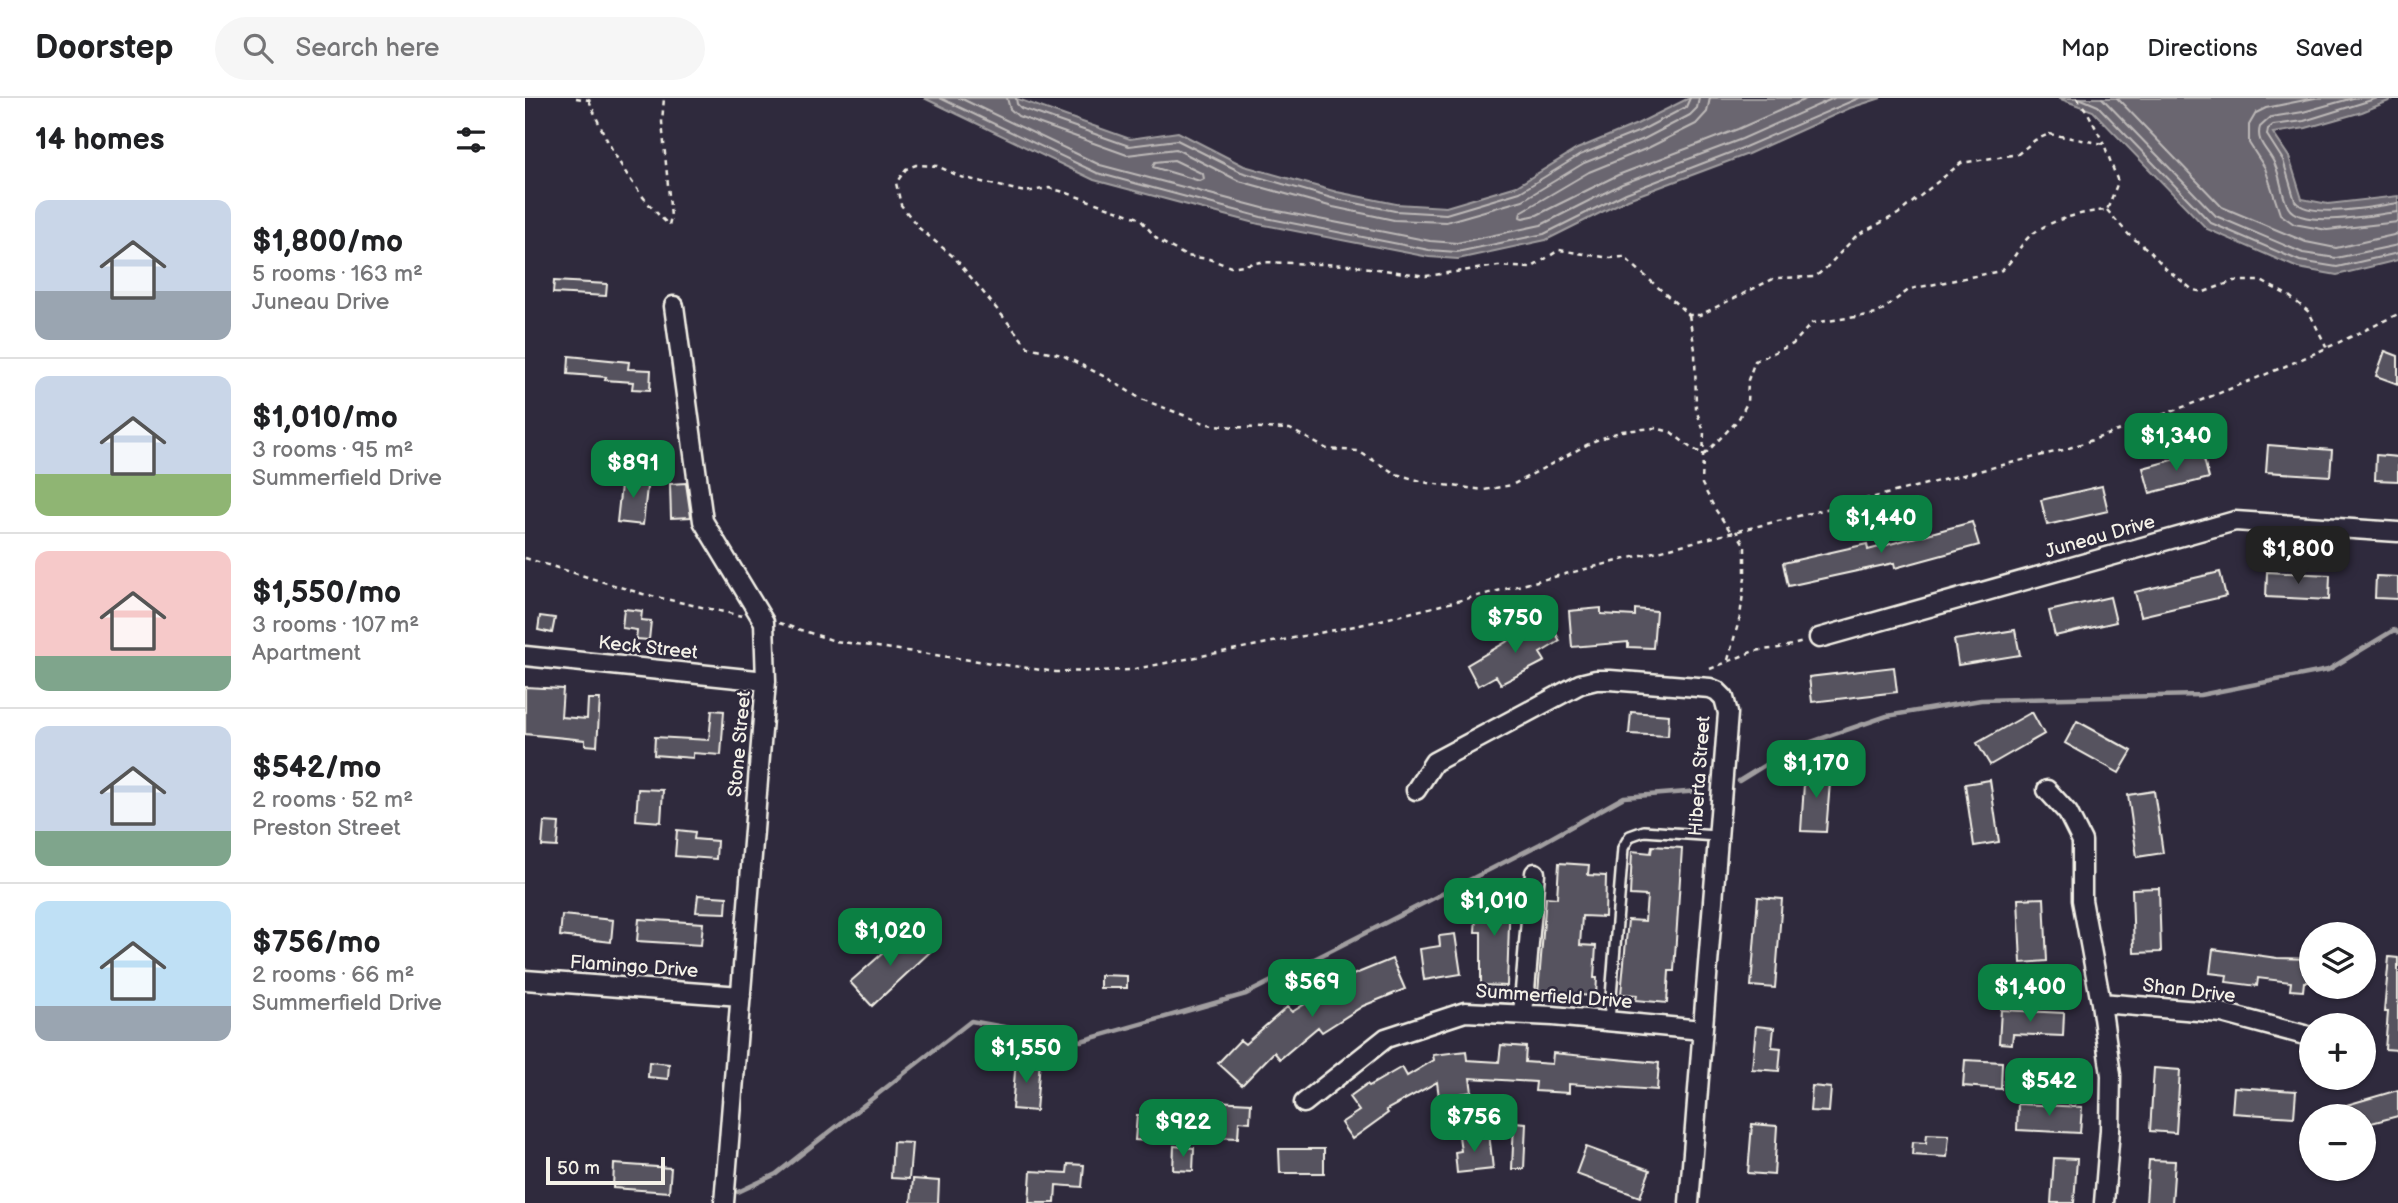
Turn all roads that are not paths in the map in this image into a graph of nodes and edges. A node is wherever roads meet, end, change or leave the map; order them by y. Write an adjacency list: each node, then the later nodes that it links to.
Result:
1 (674, 306): 5 (street, Stone Street)
2 (2398, 532): 3 (street, Juneau Drive)
3 (1819, 638)
4 (525, 656): 5 (street, Keck Street)
5 (766, 681): 11 (street, Stone Street)
6 (1416, 790): 8 (street, Hiberta Street)
7 (2047, 790): 12 (street)
8 (1716, 836): 14 (lane); 15 (street, Hiberta Street)
9 (1535, 873): 13 (street)
10 (525, 980): 11 (street, Flamingo Drive)
11 (741, 996): 18 (street, Stone Street)
12 (2101, 1003): 16 (street, Shan Drive); 20 (street)
13 (1523, 1014): 14 (street, Summerfield Drive); 17 (street, Summerfield Drive)
14 (1609, 1021): 15 (street, Summerfield Drive)
15 (1702, 1030): 19 (street, Hiberta Street)
16 (2299, 1034)
17 (1304, 1102)
18 (724, 1203)
19 (1689, 1203)
20 (2104, 1203)

